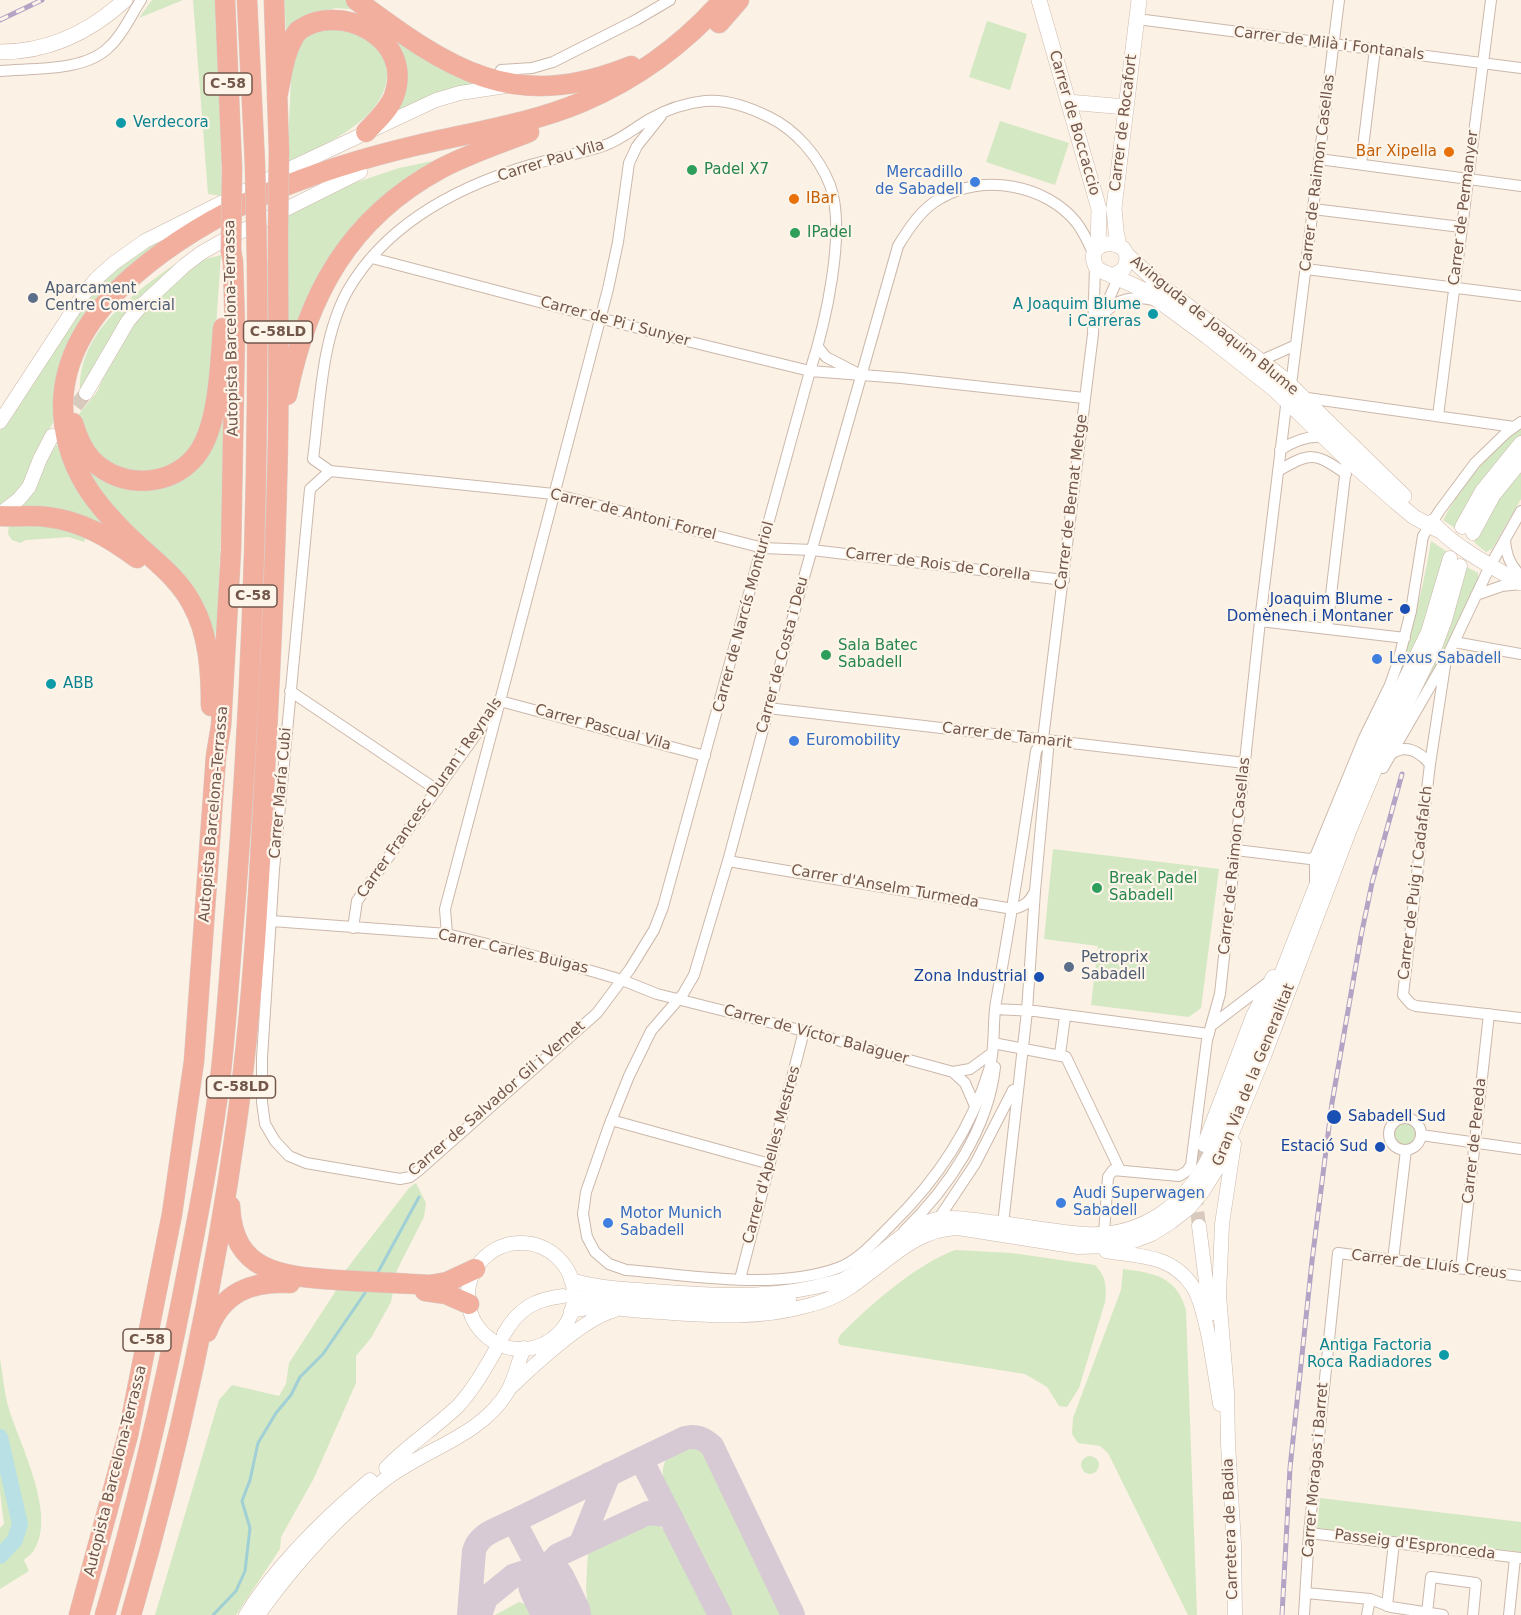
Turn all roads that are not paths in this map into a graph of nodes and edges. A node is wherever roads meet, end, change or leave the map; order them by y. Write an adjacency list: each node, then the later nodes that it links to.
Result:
1 (125, 0): 18 (main road)
2 (141, 0): 22 (street)
3 (225, 0): 41 (highway, Autopista Barcelona-Terrassa / C-58, bridge)
4 (247, 0): 125 (highway, Autopista Barcelona-Terrassa / C-58, bridge)
5 (274, 0): 24 (highway, C-58LD)
6 (356, 0): 23 (highway)
7 (670, 0): 21 (street)
8 (723, 0): 16 (highway)
9 (739, 0): 29 (highway)
10 (1039, 0): 25 (main road, Carrer de Boccaccio)
11 (1139, 0): 14 (main road, Carrer de Rocafort)
12 (1339, 0): 15 (street, Carrer de Raimon Casellas)
13 (1491, 0): 19 (street, Carrer de Permanyer)
14 (1137, 19): 15 (street, Carrer de Milà i Fontanals); 26 (main road, Carrer de Rocafort)
15 (1334, 44): 17 (street, Carrer de Milà i Fontanals); 30 (street, Carrer de Raimon Casellas)
16 (672, 49): 23 (highway); 87 (highway)
17 (1375, 49): 19 (street, Carrer de Milà i Fontanals); 31 (street)
18 (0, 52)
19 (1482, 63): 20 (street, Carrer de Milà i Fontanals); 33 (street, Carrer de Permanyer)
20 (1521, 68)
21 (501, 70)
22 (0, 71)
23 (517, 85): 28 (street)
24 (278, 97): 28 (highway); 62 (highway, C-58LD, bridge)
25 (1068, 102): 26 (main road); 39 (main road, Carrer de Boccaccio)
26 (1126, 107): 38 (main road, Carrer de Rocafort)
27 (665, 112): 37 (street, Carrer Pau Vila); 40 (street, Carrer Pau Vila); 47 (street, Carrer Francesc Duran i Reynals)
28 (366, 132): 59 (street)
29 (529, 132): 32 (highway); 62 (highway)
30 (1319, 159): 31 (street); 35 (street, Carrer de Raimon Casellas)
31 (1361, 164): 33 (street)
32 (360, 172): 41 (highway); 55 (street)
33 (1467, 178): 34 (street); 36 (street, Carrer de Permanyer)
34 (1521, 186)
35 (1313, 209): 36 (street); 42 (street, Carrer de Raimon Casellas)
36 (1461, 227): 44 (street, Carrer de Permanyer)
37 (835, 244): 51 (street, Carrer de Narcís Monturiol)
38 (1123, 250): 39 (main road); 43 (main road); 52 (main road, Avinguda de Joaquim Blume)
39 (1096, 256): 43 (main road); 49 (street, Carrer de Bernat Metge); 54 (street, Carrer de Costa i Deu)
40 (372, 258): 47 (street, Carrer de Pi i Sunyer); 68 (street, Carrer de Antoni Forrel)
41 (230, 260): 95 (highway, Autopista Barcelona-Terrassa / C-58)
42 (1306, 269): 44 (street); 50 (street, Carrer de Raimon Casellas)
43 (1117, 275): 46 (main road, Avinguda de Joaquim Blume); 48 (street)
44 (1453, 288): 45 (street); 58 (street, Carrer de Permanyer)
45 (1521, 296)
46 (1162, 303): 48 (street); 56 (main road, Avinguda de Joaquim Blume)
47 (600, 318): 53 (street, Carrer de Pi i Sunyer); 71 (street, Carrer Francesc Duran i Reynals)
48 (1098, 322): 49 (street)
49 (1093, 334): 57 (street, Carrer de Bernat Metge)
50 (1296, 345): 52 (street); 56 (street, Carrer de Raimon Casellas)
51 (818, 347): 53 (street, Carrer de Narcís Monturiol); 54 (street)
52 (1260, 361): 56 (main road, Avinguda de Joaquim Blume)
53 (810, 370): 54 (street, Carrer de Pi i Sunyer); 76 (street, Carrer de Narcís Monturiol)
54 (861, 375): 57 (street, Carrer de Pi i Sunyer); 77 (street, Carrer de Costa i Deu)
55 (86, 393)
56 (1293, 394): 58 (street); 63 (main road, Avinguda de Joaquim Blume); 65 (street, Carrer de Raimon Casellas); 70 (main road, Avinguda de Joaquim Blume)
57 (1084, 398): 80 (street, Carrer de Bernat Metge)
58 (1438, 416): 60 (street)
59 (0, 422)
60 (1518, 424): 74 (street)
61 (52, 436): 73 (street)
62 (278, 436): 99 (highway, C-58LD)
63 (1324, 437): 65 (street); 67 (main road, Avinguda de Joaquim Blume); 70 (street, Avinguda de Joaquim Blume)
64 (1521, 443): 66 (street)
65 (1281, 450): 69 (street, Carrer de Raimon Casellas)
66 (1521, 461)
67 (1346, 466): 69 (street); 74 (main road, Avinguda de Joaquim Blume); 84 (street)
68 (330, 471): 71 (street, Carrer de Antoni Forrel); 90 (street, Carrer María Cubi)
69 (1278, 471): 83 (street, Carrer de Raimon Casellas)
70 (1379, 473): 74 (main road, Avinguda de Joaquim Blume)
71 (554, 494): 76 (street, Carrer de Antoni Forrel); 91 (street, Carrer Francesc Duran i Reynals)
72 (1521, 511): 75 (street, Carrer de Puig i Cadafalch)
73 (0, 515): 87 (highway)
74 (1433, 526): 78 (main road, Avinguda de Joaquim Blume); 85 (street)
75 (1505, 538): 78 (street, Carrer de Puig i Cadafalch); 79 (street)
76 (763, 548): 77 (street, Carrer de Antoni Forrel); 96 (street, Carrer de Narcís Monturiol)
77 (812, 550): 80 (street, Carrer de Rois de Corella); 92 (street, Carrer de Costa i Deu)
78 (1490, 566): 81 (main road, Avinguda de Joaquim Blume); 82 (street, Carrer de Puig i Cadafalch)
79 (1521, 576)
80 (1064, 580): 93 (street, Carrer de Bernat Metge)
81 (1521, 583): 82 (street)
82 (1476, 595): 86 (street, Carrer de Puig i Cadafalch)
83 (1260, 621): 84 (street); 97 (street, Carrer de Raimon Casellas)
84 (1327, 629): 85 (street)
85 (1405, 638): 102 (street)
86 (1454, 642): 88 (street); 89 (street, Carrer de Puig i Cadafalch)
87 (207, 653): 95 (highway)
88 (1521, 654)
89 (1446, 659): 94 (street, Carrer de Puig i Cadafalch); 98 (street, Carrer de Puig i Cadafalch)
90 (290, 691): 100 (street); 108 (street, Carrer María Cubi)
91 (500, 701): 96 (street, Carrer Pascual Vila); 100 (street, Carrer Francesc Duran i Reynals); 111 (street)
92 (768, 708): 93 (street, Carrer de Tamarit); 103 (street, Carrer de Costa i Deu)
93 (1043, 739): 97 (street, Carrer de Tamarit); 106 (street, Carrer de Bernat Metge); 107 (street, Carrer de Bernat Metge)
94 (1390, 755): 98 (street, Carrer de Puig i Cadafalch); 104 (street, Carrer de Puig i Cadafalch)
95 (216, 756): 177 (highway, Autopista Barcelona-Terrassa / C-58)
96 (705, 756): 112 (street, Carrer de Narcís Monturiol)
97 (1245, 763): 101 (street, Carrer de Raimon Casellas)
98 (1430, 764): 117 (street, Carrer de Puig i Cadafalch)
99 (264, 790): 125 (highway); 130 (highway, C-58LD)
100 (437, 790): 109 (street, Carrer Francesc Duran i Reynals)
101 (1236, 850): 102 (street); 120 (street, Carrer de Raimon Casellas)
102 (1315, 857): 105 (street)
103 (728, 861): 107 (street, Carrer d'Anselm Turmeda); 114 (street, Carrer de Costa i Deu)
104 (1336, 866): 105 (street, Gran Via de la Generalitat); 129 (street, Gran Via de la Generalitat)
105 (1315, 885): 110 (street, Gran Via de la Generalitat)
106 (1035, 891): 107 (street); 116 (street, Carrer de Bernat Metge)
107 (1013, 909): 115 (street, Carrer de Bernat Metge)
108 (272, 921): 109 (street, Carrer Carles Buigas); 132 (street, Carrer María Cubi)
109 (353, 928): 111 (street, Carrer Carles Buigas)
110 (1297, 933): 113 (street); 143 (street, Gran Via de la Generalitat)
111 (447, 934): 112 (street, Carrer Carles Buigas)
112 (622, 980): 114 (street, Carrer Carles Buigas); 132 (street, Carrer de Salvador Gil i Vernet)
113 (1271, 980): 120 (street); 135 (street)
114 (678, 999): 121 (street, Carrer de Víctor Balaguer); 131 (street, Carrer de Costa i Deu)
115 (995, 1009): 116 (street); 122 (street, Carrer de Bernat Metge)
116 (1027, 1011): 118 (street); 123 (street, Carrer de Bernat Metge)
117 (1489, 1014): 119 (street); 134 (street, Carrer de Pereda)
118 (1065, 1017): 120 (street); 124 (street)
119 (1521, 1017)
120 (1210, 1029): 139 (street, Carrer de Raimon Casellas)
121 (804, 1030): 126 (street, Carrer de Víctor Balaguer); 138 (street, Carrer d'Apelles Mestres)
122 (992, 1048): 123 (street); 126 (street); 128 (street, Carrer de Bernat Metge); 144 (street, Carrer de Bernat Metge)
123 (1022, 1049): 124 (street); 127 (street, Carrer de Bernat Metge)
124 (1060, 1054): 139 (street)
125 (221, 1069): 178 (highway, Autopista Barcelona-Terrassa / C-58)
126 (953, 1072): 128 (street)
127 (1018, 1079): 140 (street); 141 (street, Carrer de Bernat Metge)
128 (975, 1106): 153 (street, Carrer de Bernat Metge)
129 (1240, 1116): 145 (street, Gran Via de la Generalitat); 168 (street)
130 (237, 1119): 156 (highway); 165 (highway, C-58LD)
131 (611, 1120): 138 (street); 150 (street, Carrer de Costa i Deu)
132 (265, 1124)
133 (1421, 1135): 134 (street); 137 (street); 137 (street)
134 (1475, 1142): 136 (street); 148 (street, Carrer de Pereda)
135 (1204, 1145)
136 (1521, 1149)
137 (1406, 1150): 147 (street)
138 (770, 1164): 153 (street, Carrer d'Apelles Mestres)
139 (1120, 1170): 143 (street)
140 (937, 1219): 141 (street, Gran Via de la Generalitat); 144 (street, Gran Via de la Generalitat); 152 (street)
141 (1003, 1224): 143 (street, Gran Via de la Generalitat)
142 (1199, 1226): 168 (street)
143 (1104, 1233)
144 (890, 1244): 154 (street, Gran Via de la Generalitat)
145 (1078, 1247): 152 (street, Gran Via de la Generalitat); 168 (street)
146 (1338, 1253): 147 (street, Carrer de Lluís Creus); 170 (street, Carrer Moragas i Barret)
147 (1393, 1260): 148 (street, Carrer de Lluís Creus)
148 (1461, 1268): 151 (street, Carrer de Lluís Creus)
149 (475, 1269): 155 (street); 157 (highway); 160 (street)
150 (626, 1270): 153 (street, Carrer de Bernat Metge)
151 (1521, 1276)
152 (865, 1277): 161 (street, Gran Via de la Generalitat)
153 (740, 1279)
154 (844, 1279): 155 (street, Gran Via de la Generalitat); 159 (street)
155 (571, 1280): 162 (street)
156 (345, 1283): 157 (highway); 165 (highway)
157 (403, 1286): 160 (highway)
158 (563, 1296): 163 (street)
159 (582, 1298)
160 (469, 1304): 163 (street)
161 (620, 1309): 162 (street, Gran Via de la Generalitat); 166 (street)
162 (571, 1311): 164 (street)
163 (500, 1344): 164 (street); 166 (street); 169 (street)
164 (524, 1348): 166 (street)
165 (191, 1380): 179 (highway, C-58LD)
166 (509, 1389): 167 (street)
167 (459, 1436): 169 (street); 181 (street)
168 (1228, 1444): 182 (street, Carretera de Badia)
169 (386, 1468): 180 (street)
170 (1309, 1533): 171 (street, Passeig d'Espronceda); 173 (street, Carrer Moragas i Barret)
171 (1394, 1542): 172 (street, Passeig d'Espronceda); 175 (street)
172 (1518, 1558): 187 (street)
173 (1306, 1593): 174 (street); 183 (street, Carrer Moragas i Barret)
174 (1370, 1599): 175 (street); 184 (street)
175 (1387, 1606): 176 (street)
176 (1423, 1613): 185 (street); 186 (street)
177 (79, 1615)
178 (105, 1615)
179 (130, 1615)
180 (246, 1615)
181 (258, 1615)
182 (1234, 1615)
183 (1305, 1615)
184 (1367, 1615)
185 (1443, 1615)
186 (1473, 1615)
187 (1509, 1615)

